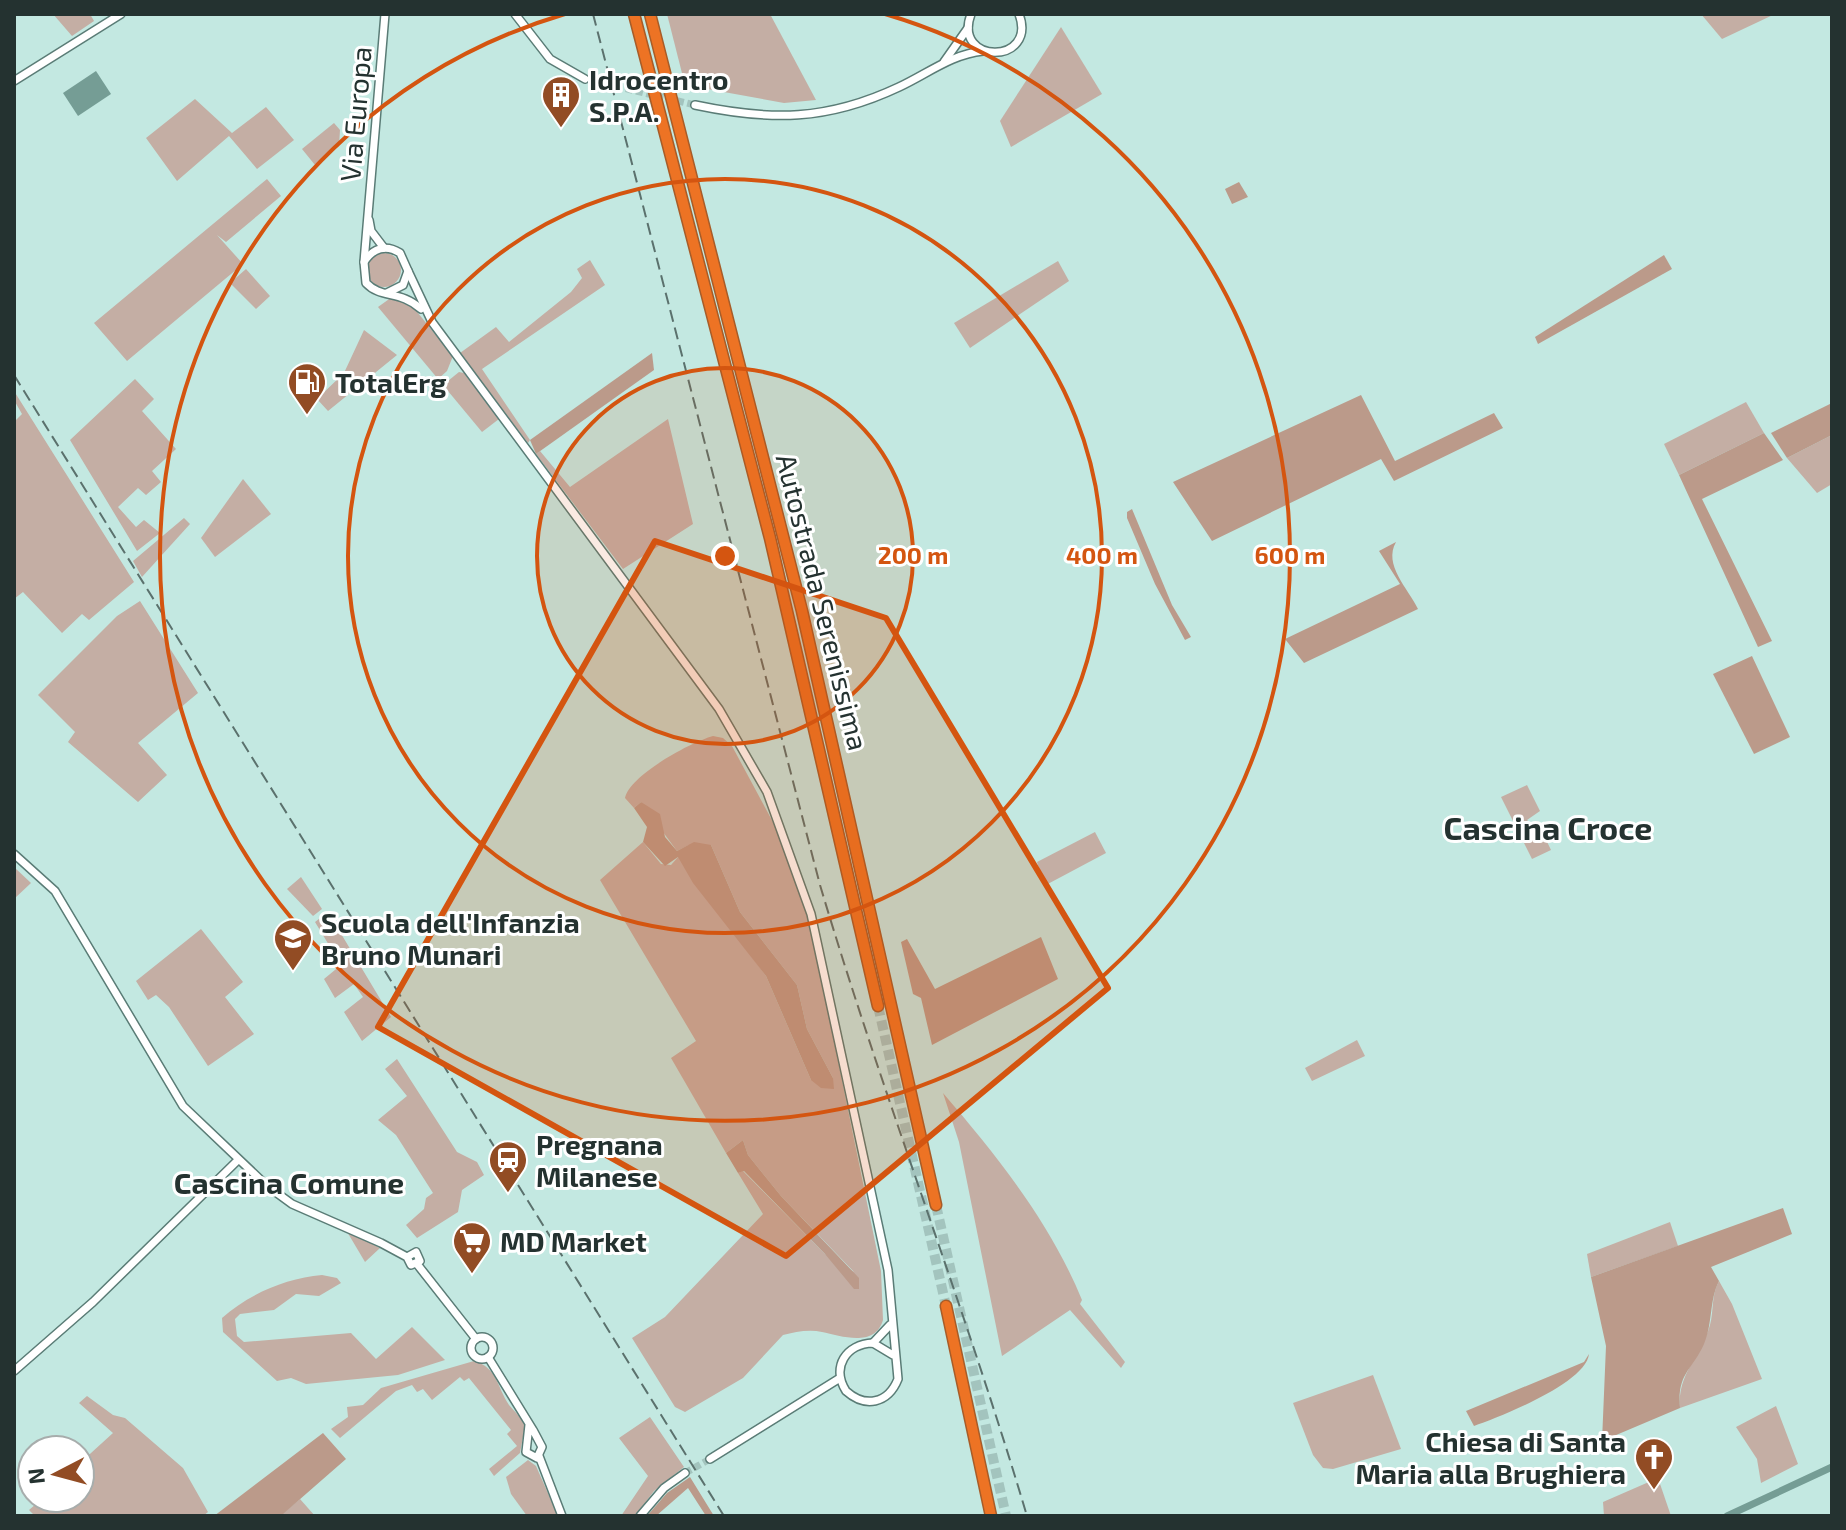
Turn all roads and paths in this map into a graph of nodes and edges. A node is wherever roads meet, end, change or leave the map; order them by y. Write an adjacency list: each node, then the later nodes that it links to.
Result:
1 (121, 14): 13 (street)
2 (385, 14): 15 (street, Via Europa)
3 (515, 14): 12 (street)
4 (634, 14): 22 (highway, Autostrada Serenissima)
5 (650, 14): 24 (highway, Autostrada Serenissima)
6 (1019, 14): 9 (street)
7 (1026, 14): 9 (street)
8 (969, 19): 10 (street); 11 (street)
9 (1022, 26): 10 (street)
10 (983, 51): 11 (street)
11 (943, 63): 14 (street)
12 (585, 79)
13 (14, 81)
14 (695, 105)
15 (368, 218): 16 (street, Via Europa); 17 (street, Via Europa)
16 (384, 248): 17 (street); 18 (street)
17 (364, 262): 19 (street)
18 (408, 271): 19 (street); 20 (street)
19 (387, 293): 20 (street)
20 (432, 322): 26 (street)
21 (14, 854): 23 (street)
22 (878, 1006)
23 (238, 1160): 27 (street); 31 (street)
24 (936, 1205)
25 (946, 1306): 41 (highway)
26 (890, 1325): 28 (street); 29 (street)
27 (476, 1339): 30 (street); 30 (street)
28 (873, 1343): 29 (street); 32 (street)
29 (893, 1355): 34 (street)
30 (488, 1357): 35 (street)
31 (14, 1371)
32 (840, 1378): 33 (street); 34 (street)
33 (827, 1389): 34 (street); 37 (street)
34 (846, 1391)
35 (534, 1442): 36 (street); 36 (street)
36 (536, 1457): 39 (street)
37 (710, 1459)
38 (685, 1473): 40 (street)
39 (562, 1516)
40 (640, 1516)
41 (991, 1516)

